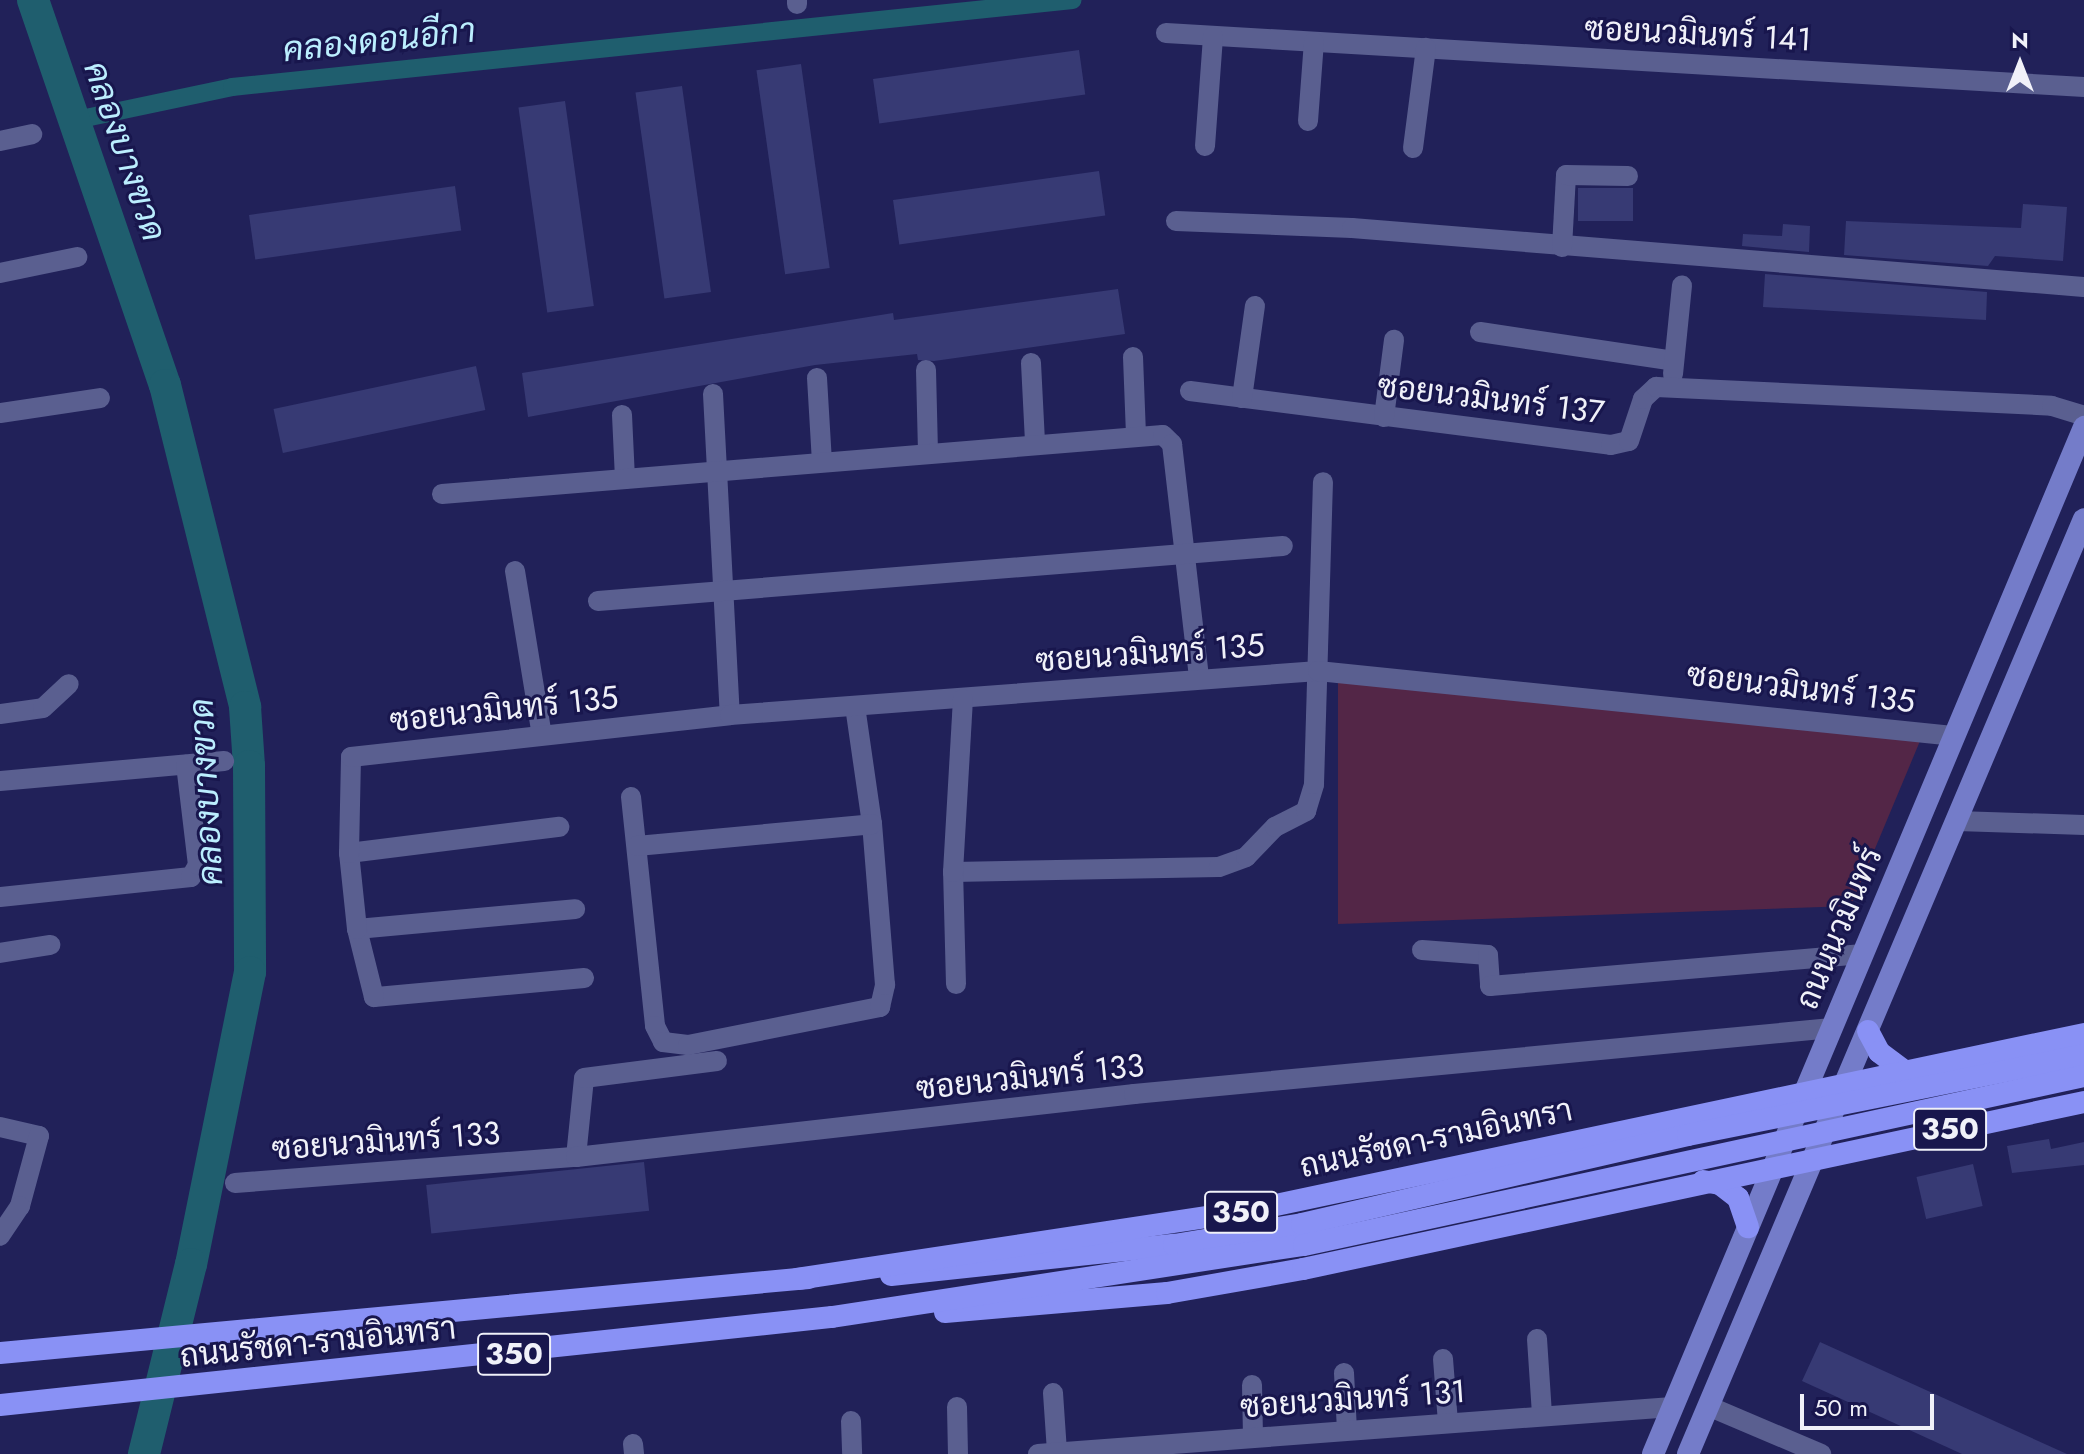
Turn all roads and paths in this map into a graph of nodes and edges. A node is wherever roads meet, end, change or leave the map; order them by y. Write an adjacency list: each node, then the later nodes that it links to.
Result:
1 (1166, 33): 2 (street, ซอยนวมินทร์ 141)
2 (1213, 36): 3 (street, ซอยนวมินทร์ 141); 9 (street)
3 (1314, 42): 4 (street, ซอยนวมินทร์ 141); 6 (street)
4 (1426, 48): 5 (street, ซอยนวมินทร์ 141); 10 (street)
5 (2084, 87)
6 (1308, 121)
7 (32, 134): 8 (street)
8 (0, 141)
9 (1205, 146)
10 (1413, 148)
11 (1628, 176): 13 (street)
12 (1176, 221): 13 (street)
13 (1562, 247): 17 (street)
14 (77, 257): 15 (street)
15 (0, 273)
16 (1682, 285): 22 (street)
17 (2084, 287)
18 (1255, 306): 30 (street)
19 (1480, 332): 22 (street)
20 (1394, 340): 34 (street)
21 (1133, 357): 36 (street)
22 (1674, 361): 26 (street)
23 (1031, 363): 37 (street)
24 (926, 370): 38 (street)
25 (817, 378): 39 (street)
26 (1672, 386): 33 (street); 34 (street, ซอยนวมินทร์ 137)
27 (1190, 391): 30 (street, ซอยนวมินทร์ 137)
28 (713, 394): 40 (street)
29 (100, 398): 31 (street)
30 (1242, 398): 34 (street, ซอยนวมินทร์ 137)
31 (0, 413)
32 (622, 415): 41 (street)
33 (2084, 416)
34 (1384, 417)
35 (2084, 427): 58 (main road, ถนนนวมินทร์)
36 (1136, 436): 37 (street); 46 (street)
37 (1035, 443): 38 (street)
38 (928, 451): 39 (street)
39 (822, 462): 40 (street)
40 (717, 472): 41 (street); 48 (street)
41 (625, 479): 43 (street)
42 (1323, 482): 50 (street)
43 (442, 494)
44 (2084, 519): 63 (main road, ถนนนวมินทร์)
45 (1283, 546): 46 (street)
46 (1182, 554): 48 (street); 51 (street)
47 (515, 571): 57 (street)
48 (726, 594): 49 (street); 56 (street)
49 (598, 601)
50 (1318, 671): 51 (street, ซอยนวมินทร์ 135); 58 (street, ซอยนวมินทร์ 135); 69 (street)
51 (1199, 676): 53 (street, ซอยนวมินทร์ 135)
52 (69, 684): 55 (street)
53 (963, 699): 54 (street, ซอยนวมินทร์ 135); 69 (street)
54 (855, 706): 56 (street, ซอยนวมินทร์ 135); 64 (street)
55 (0, 714)
56 (730, 715): 57 (street, ซอยนวมินทร์ 135)
57 (542, 735): 68 (street, ซอยนวมินทร์ 135)
58 (1953, 736): 76 (main road, ถนนนวมินทร์)
59 (224, 761): 60 (street)
60 (186, 765): 61 (street); 70 (street)
61 (0, 781)
62 (631, 797): 67 (street)
63 (1957, 821): 65 (street); 80 (main road, ถนนนวมินทร์)
64 (872, 824): 67 (street); 67 (street)
65 (2084, 825)
66 (559, 827): 68 (street)
67 (637, 846)
68 (349, 853): 72 (street)
69 (953, 872): 78 (street)
70 (0, 897)
71 (575, 909): 72 (street)
72 (357, 929): 77 (street)
73 (50, 945): 75 (street)
74 (1422, 950): 76 (street)
75 (0, 953)
76 (1863, 954): 79 (main road, ถนนนวมินทร์)
77 (584, 978)
78 (956, 984)
79 (1832, 1028): 80 (main road); 86 (main road, ถนนนวมินทร์); 90 (street, ซอยนวมินทร์ 133)
80 (1866, 1036): 83 (main road); 85 (main road, ถนนนวมินทร์)
81 (2080, 1042): 83 (main road, ถนนรัชดา-รามอินทรา / 350); 87 (main road); 97 (main road, ถนนรัชดา-รามอินทรา / 350, bridge)
82 (717, 1061): 90 (street)
83 (1904, 1071): 85 (main road, ถนนรัชดา-รามอินทรา / 350)
84 (2084, 1076): 97 (main road, ถนนรัชดา-รามอินทรา / 350, bridge)
85 (1846, 1084): 86 (main road, ถนนรัชดา-รามอินทรา / 350); 91 (main road, ถนนนวมินทร์)
86 (1806, 1093): 88 (main road, ถนนรัชดา-รามอินทรา / 350); 92 (main road, ถนนนวมินทร์)
87 (2084, 1101): 91 (main road, ถนนรัชดา-รามอินทรา / 350)
88 (1681, 1120): 93 (main road); 99 (main road, ถนนรัชดา-รามอินทรา / 350)
89 (0, 1127): 98 (street)
90 (576, 1157): 94 (street, ซอยนวมินทร์ 133)
91 (1816, 1158): 92 (main road, ถนนรัชดา-รามอินทรา / 350); 95 (main road, ถนนนวมินทร์)
92 (1773, 1169): 93 (main road, ถนนรัชดา-รามอินทรา / 350); 95 (main road); 96 (main road, ถนนนวมินทร์)
93 (1691, 1182): 96 (main road); 100 (main road, ถนนรัชดา-รามอินทรา / 350)
94 (235, 1183)
95 (1803, 1187): 108 (main road, ถนนนวมินทร์)
96 (1748, 1227): 110 (main road, ถนนนวมินทร์)
97 (1303, 1234): 99 (main road, ถนนรัชดา-รามอินทรา / 350); 100 (main road, ถนนรัชดา-รามอินทรา / 350)
98 (0, 1236)
99 (797, 1279): 102 (main road, ถนนรัชดา-รามอินทรา / 350)
100 (832, 1317): 107 (main road, ถนนรัชดา-รามอินทรา / 350)
101 (1537, 1339): 111 (street)
102 (0, 1353)
103 (1443, 1359): 113 (street)
104 (1344, 1373): 114 (street)
105 (1252, 1385): 115 (street)
106 (1053, 1393): 116 (street)
107 (0, 1405)
108 (1708, 1406): 120 (main road, ถนนนวมินทร์); 121 (street)
109 (957, 1407): 118 (street)
110 (1672, 1407): 111 (street, ซอยนวมินทร์ 131); 119 (main road, ถนนนวมินทร์)
111 (1542, 1415): 113 (street, ซอยนวมินทร์ 131)
112 (851, 1421): 117 (street)
113 (1448, 1422): 114 (street, ซอยนวมินทร์ 131)
114 (1347, 1430): 115 (street, ซอยนวมินทร์ 131)
115 (1253, 1437): 116 (street, ซอยนวมินทร์ 131)
116 (1048, 1453)
117 (852, 1454)
118 (958, 1454)
119 (1653, 1454)
120 (1688, 1454)
121 (1821, 1454)

